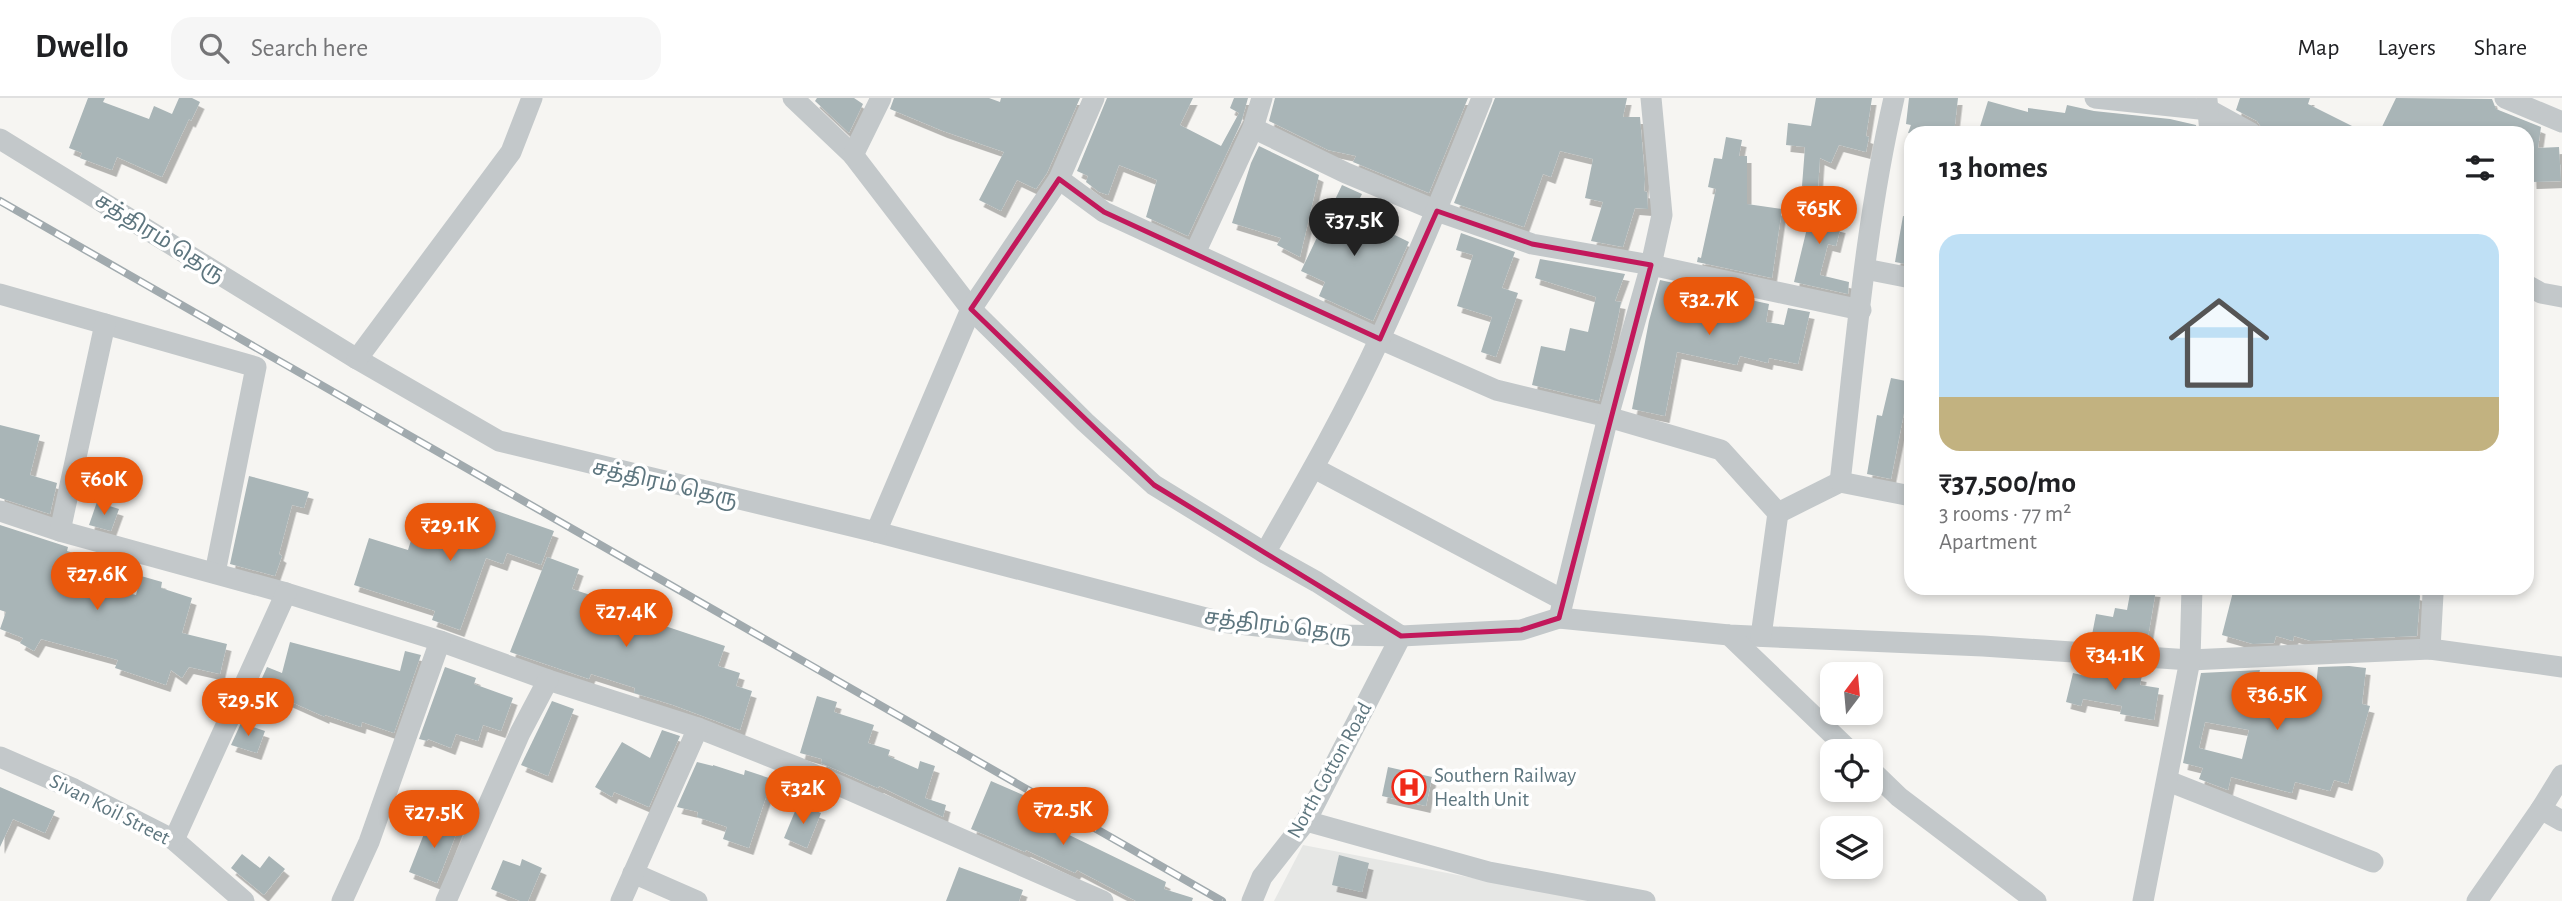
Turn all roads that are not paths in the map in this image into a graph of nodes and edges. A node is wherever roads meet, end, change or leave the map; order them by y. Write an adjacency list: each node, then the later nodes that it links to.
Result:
1 (532, 98): 32 (street)
2 (793, 98): 18 (street)
3 (881, 98): 18 (street)
4 (1094, 98): 19 (street)
5 (1262, 98): 16 (street)
6 (1482, 98): 20 (street)
7 (1650, 98): 22 (street)
8 (1894, 98): 23 (street)
9 (2095, 98): 12 (street)
10 (2505, 98): 13 (street)
11 (2554, 98): 13 (street)
12 (2208, 104): 14 (street); 15 (street)
13 (2562, 121)
14 (2210, 126)
15 (2240, 126)
16 (1252, 128): 20 (street); 21 (street)
17 (0, 139): 32 (street, சத்திரம் தெரு)
18 (853, 155): 28 (street)
19 (1059, 179): 21 (street); 28 (street)
20 (1437, 211): 22 (street); 31 (street)
21 (1195, 253): 31 (street)
22 (1651, 265): 29 (street); 33 (street)
23 (1865, 269): 24 (street); 29 (street)
24 (1904, 277)
25 (2534, 289): 27 (street)
26 (0, 294): 30 (street)
27 (2562, 297)
28 (971, 309): 40 (street); 41 (street)
29 (1861, 310): 35 (street)
30 (105, 324): 39 (street); 42 (street)
31 (1380, 340): 33 (street); 34 (street)
32 (356, 359): 40 (street, சத்திரம் தெரு)
33 (1608, 418): 38 (street); 46 (street)
34 (1314, 468): 41 (street); 46 (street)
35 (1840, 482): 36 (street); 38 (street)
36 (1904, 495)
37 (0, 511): 39 (street)
38 (1778, 513): 49 (street)
39 (60, 531): 42 (street)
40 (876, 532): 48 (street, சத்திரம் தெரு)
41 (1265, 553): 48 (street)
42 (215, 573): 43 (street)
43 (286, 593): 50 (street); 64 (street)
44 (2192, 595): 52 (street)
45 (2433, 595): 51 (street)
46 (1561, 609): 47 (street); 48 (street, சத்திரம் தெரு)
47 (1729, 635): 49 (street); 56 (street)
48 (1401, 636): 62 (street, North Cotton Road)
49 (1761, 636): 52 (street)
50 (440, 641): 54 (street); 68 (street)
51 (2430, 649): 52 (street); 53 (street)
52 (2190, 660): 59 (street)
53 (2562, 667)
54 (548, 680): 55 (street); 69 (street)
55 (698, 728): 66 (street); 72 (street)
56 (1837, 739)
57 (0, 757): 64 (street, Sivan Koil Street)
58 (2562, 775): 61 (street)
59 (2168, 781): 65 (street); 76 (street)
60 (1883, 782): 75 (street)
61 (2541, 809): 63 (street); 77 (street)
62 (1306, 821): 73 (street, North Cotton Road); 74 (street)
63 (2562, 821)
64 (174, 840): 67 (street, Sivan Koil Street)
65 (2373, 862)
66 (633, 873): 70 (street); 71 (street)
67 (244, 901)
68 (342, 901)
69 (446, 901)
70 (621, 901)
71 (697, 901)
72 (1103, 901)
73 (1252, 901)
74 (1645, 901)
75 (2036, 901)
76 (2143, 901)
77 (2477, 901)

